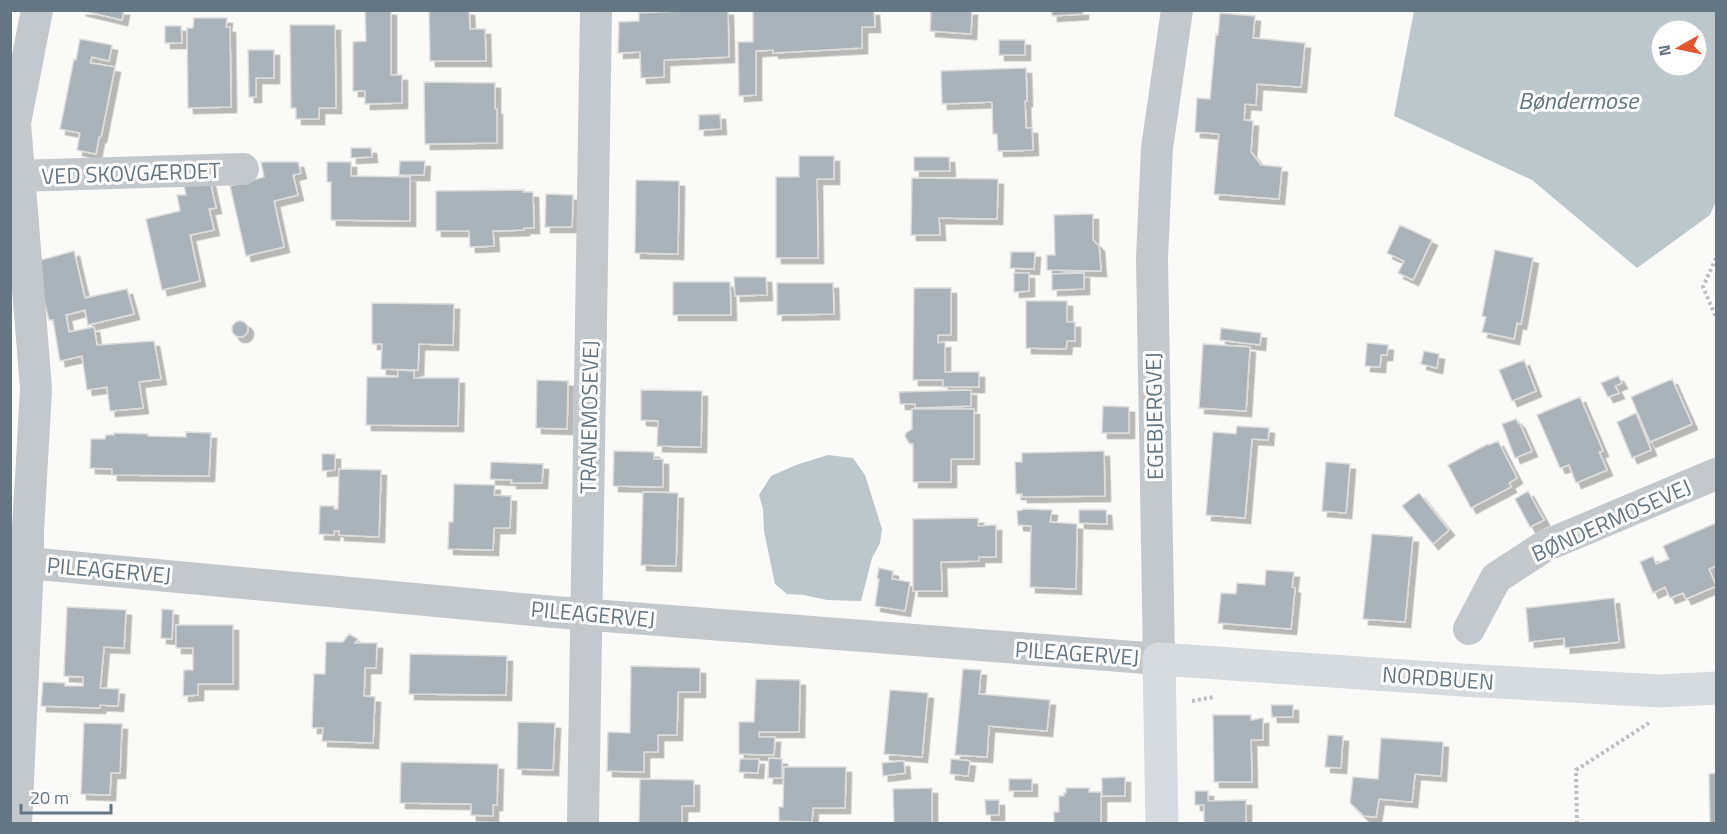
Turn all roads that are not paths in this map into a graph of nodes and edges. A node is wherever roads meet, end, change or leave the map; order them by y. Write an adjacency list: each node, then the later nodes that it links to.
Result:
1 (37, 10): 5 (street, VED SKOVGÆRDET)
2 (596, 10): 8 (street, TRANEMOSEVEJ)
3 (1177, 10): 10 (street, EGEBJERGVEJ)
4 (243, 169): 5 (street, VED SKOVGÆRDET)
5 (18, 176): 7 (street, VED SKOVGÆRDET)
6 (1716, 474): 9 (street, BØNDERMOSEVEJ)
7 (28, 562): 8 (street, PILEAGERVEJ); 12 (street, VED SKOVGÆRDET)
8 (586, 614): 10 (street, PILEAGERVEJ); 13 (street, TRANEMOSEVEJ)
9 (1469, 629)
10 (1159, 659): 11 (street, NORDBUEN); 14 (street, EGEBJERGVEJ)
11 (1716, 688)
12 (16, 824)
13 (583, 824)
14 (1162, 824)

